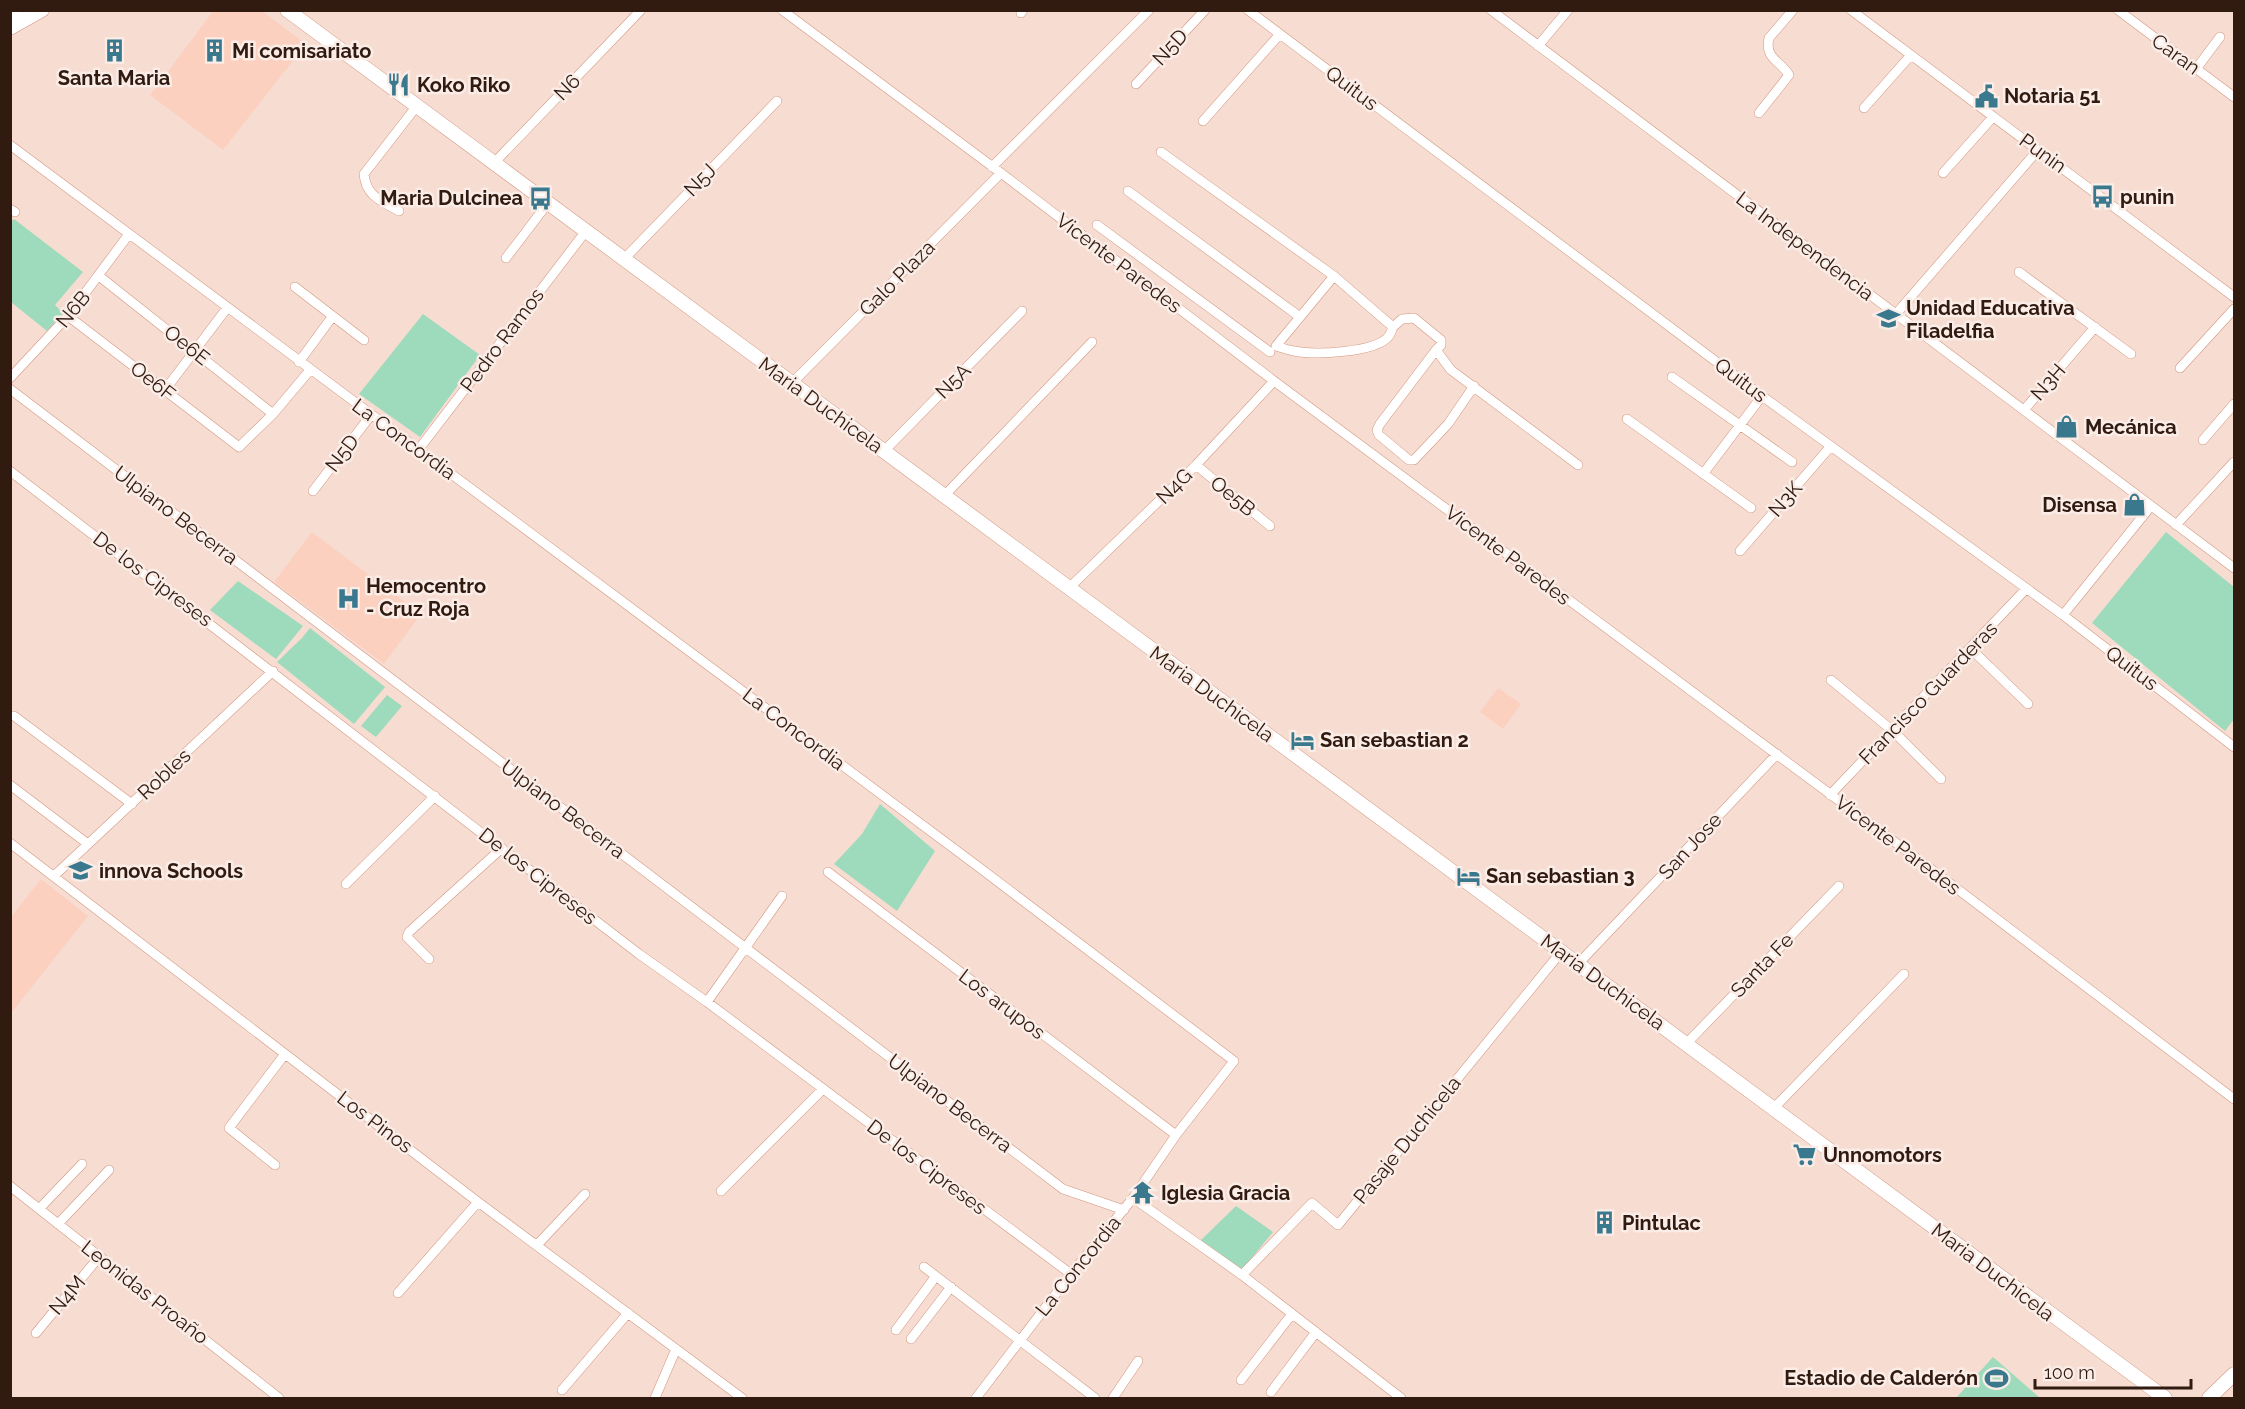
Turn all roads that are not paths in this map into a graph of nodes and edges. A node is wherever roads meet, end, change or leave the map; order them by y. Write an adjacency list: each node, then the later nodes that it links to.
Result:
1 (17, 10): 14 (main road)
2 (42, 10): 15 (main road)
3 (287, 10): 24 (main road, Maria Duchicela)
4 (641, 10): 32 (street, N6)
5 (782, 10): 33 (street, Vicente Paredes)
6 (1149, 10): 33 (street)
7 (1205, 10): 21 (street, N5D)
8 (1248, 10): 16 (street, Quitus)
9 (1491, 10): 18 (street, La Independencia)
10 (1568, 10): 18 (street)
11 (1793, 10): 26 (street)
12 (1851, 10): 19 (street, Punin)
13 (2118, 10): 20 (street, Caran)
14 (10, 14)
15 (10, 28)
16 (1280, 34): 28 (street); 75 (street, Quitus)
17 (2220, 37): 20 (street)
18 (1538, 46): 52 (street, La Independencia)
19 (1911, 55): 25 (street); 27 (street, Punin)
20 (2196, 69): 22 (street, Caran)
21 (1136, 84)
22 (2235, 97)
23 (777, 101): 43 (street, N5J)
24 (416, 107): 32 (main road, Maria Duchicela); 38 (street)
25 (1864, 108)
26 (1759, 113)
27 (1993, 117): 30 (street, Punin); 35 (street)
28 (1203, 121)
29 (10, 145): 41 (street, La Concordia)
30 (2038, 150): 48 (street, Punin); 52 (street)
31 (1161, 152): 46 (street)
32 (493, 164): 37 (main road, Maria Duchicela)
33 (992, 167): 34 (street, Vicente Paredes)
34 (1001, 173): 65 (street, Vicente Paredes); 71 (street, Galo Plaza)
35 (1943, 173)
36 (1128, 191): 55 (street)
37 (548, 203): 40 (main road, Maria Duchicela); 42 (street)
38 (399, 211)
39 (1097, 225): 60 (street)
40 (585, 231): 43 (main road, Maria Duchicela); 84 (street, Pedro Ramos)
41 (129, 234): 45 (street, N6B); 49 (street, La Concordia)
42 (506, 258)
43 (624, 259): 71 (main road, Maria Duchicela)
44 (2019, 272): 57 (street)
45 (99, 276): 53 (street, N6B); 61 (street, Oe6E)
46 (1334, 276): 55 (street); 56 (street)
47 (295, 288): 54 (street)
48 (2235, 297)
49 (227, 308): 61 (street); 64 (street, La Concordia)
50 (2235, 309): 66 (street)
51 (1022, 311): 85 (street, N5A)
52 (1896, 314): 77 (street, La Independencia)
53 (68, 315): 69 (street, N6B); 74 (street, Oe6F)
54 (332, 317): 58 (street); 64 (street)
55 (1300, 317): 60 (street)
56 (1393, 327): 60 (street); 62 (street)
57 (2096, 327): 63 (street); 77 (street, N3H)
58 (364, 340)
59 (1092, 342): 93 (street)
60 (1273, 349): 65 (street)
61 (194, 350): 74 (street); 78 (street, Oe6E)
62 (1436, 350): 72 (street); 72 (street)
63 (2131, 354)
64 (298, 362): 67 (street, La Concordia)
65 (1257, 368): 70 (street, Vicente Paredes)
66 (2180, 368)
67 (310, 370): 78 (street); 79 (street, La Concordia)
68 (1672, 376): 81 (street)
69 (10, 378)
70 (1274, 381): 88 (street, N4G); 110 (street, Vicente Paredes)
71 (792, 383): 85 (main road, Maria Duchicela)
72 (1474, 386): 89 (street)
73 (10, 389): 124 (street, Ulpiano Becerra)
74 (165, 390): 78 (street, Oe6F)
75 (1762, 396): 81 (street); 83 (street, Quitus)
76 (2235, 404): 82 (street)
77 (2024, 410): 94 (street, La Independencia)
78 (273, 414)
79 (371, 415): 84 (street, La Concordia); 92 (street, N5D)
80 (1626, 419): 91 (street)
81 (1740, 425): 86 (street); 91 (street)
82 (2203, 440)
83 (1831, 446): 98 (street, N3K); 101 (street, Quitus)
84 (419, 449): 135 (street, La Concordia)
85 (884, 451): 93 (main road, Maria Duchicela)
86 (1792, 462)
87 (2235, 462): 96 (street)
88 (1196, 465): 97 (street, Oe5B); 100 (street, N4G)
89 (1578, 465)
90 (10, 471): 104 (street, De los Cipreses)
91 (1703, 474): 95 (street)
92 (313, 491)
93 (944, 496): 100 (main road, Maria Duchicela)
94 (2151, 506): 96 (street, La Independencia); 102 (street)
95 (1752, 508)
96 (2176, 525): 99 (street, La Independencia)
97 (1270, 526)
98 (1740, 551)
99 (2235, 568)
100 (1069, 588): 125 (main road, Maria Duchicela)
101 (2025, 590): 102 (street, Quitus); 103 (street, Francisco Guarderas)
102 (2063, 615): 109 (street, Quitus)
103 (1971, 649): 106 (street); 108 (street, Francisco Guarderas)
104 (273, 671): 114 (street, De los Cipreses); 115 (street, Robles)
105 (1831, 680): 108 (street)
106 (2028, 704)
107 (14, 716): 115 (street)
108 (1893, 731): 111 (street); 113 (street, Francisco Guarderas)
109 (2235, 747)
110 (1777, 754): 113 (street, Vicente Paredes); 127 (street, San Jose)
111 (1941, 779)
112 (10, 785): 116 (street)
113 (1830, 795): 133 (street, Vicente Paredes)
114 (435, 796): 118 (street, De los Cipreses); 121 (street)
115 (132, 804): 116 (street, Robles)
116 (88, 844): 120 (street, Robles)
117 (12, 848): 120 (street, Los Pinos)
118 (502, 848): 126 (street); 129 (street, De los Cipreses)
119 (828, 872): 135 (street, Los arupos)
120 (54, 876): 131 (street, Los Pinos)
121 (346, 884)
122 (1839, 886): 130 (street, Santa Fe)
123 (782, 896): 124 (street)
124 (746, 948): 129 (street); 145 (street, Ulpiano Becerra)
125 (1561, 951): 127 (main road, Maria Duchicela); 151 (street, Pasaje Duchicela)
126 (429, 958)
127 (1578, 964): 130 (main road, Maria Duchicela)
128 (1904, 974): 134 (street)
129 (707, 1002): 132 (street, De los Cipreses)
130 (1686, 1044): 134 (main road, Maria Duchicela)
131 (285, 1054): 137 (street); 143 (street, Los Pinos)
132 (823, 1089): 140 (street); 150 (street, De los Cipreses)
133 (2235, 1099)
134 (1773, 1109): 168 (main road, Maria Duchicela)
135 (1176, 1135): 142 (street, La Concordia)
136 (82, 1164): 144 (street)
137 (275, 1165)
138 (110, 1170): 146 (street)
139 (10, 1186): 144 (street, Leonidas Proaño)
140 (721, 1191)
141 (585, 1194): 147 (street)
142 (1133, 1198): 145 (street, La Concordia); 151 (street)
143 (478, 1202): 147 (street, Los Pinos); 154 (street)
144 (39, 1209): 146 (street, Leonidas Proaño)
145 (1124, 1210): 150 (street, La Concordia)
146 (58, 1224): 148 (street, Leonidas Proaño)
147 (537, 1245): 155 (street, Los Pinos)
148 (99, 1257): 159 (street, N4M); 169 (street, Leonidas Proaño)
149 (924, 1267): 152 (street)
150 (1071, 1274): 161 (street, La Concordia)
151 (1242, 1275): 156 (street)
152 (936, 1276): 153 (street); 157 (street)
153 (951, 1287): 160 (street); 161 (street)
154 (398, 1293)
155 (628, 1313): 162 (street, Los Pinos); 166 (street)
156 (1292, 1314): 158 (street); 165 (street)
157 (896, 1330)
158 (1316, 1332): 167 (street); 175 (street)
159 (36, 1333)
160 (911, 1339)
161 (1020, 1339): 172 (street, La Concordia); 173 (street)
162 (676, 1349): 170 (street); 171 (street, Los Pinos)
163 (1138, 1360): 174 (street)
164 (2235, 1374): 176 (main road)
165 (1241, 1380)
166 (562, 1390)
167 (1271, 1392)
168 (2160, 1397)
169 (279, 1398)
170 (655, 1398)
171 (742, 1398)
172 (976, 1398)
173 (1095, 1398)
174 (1113, 1398)
175 (1401, 1398)
176 (2209, 1398)

